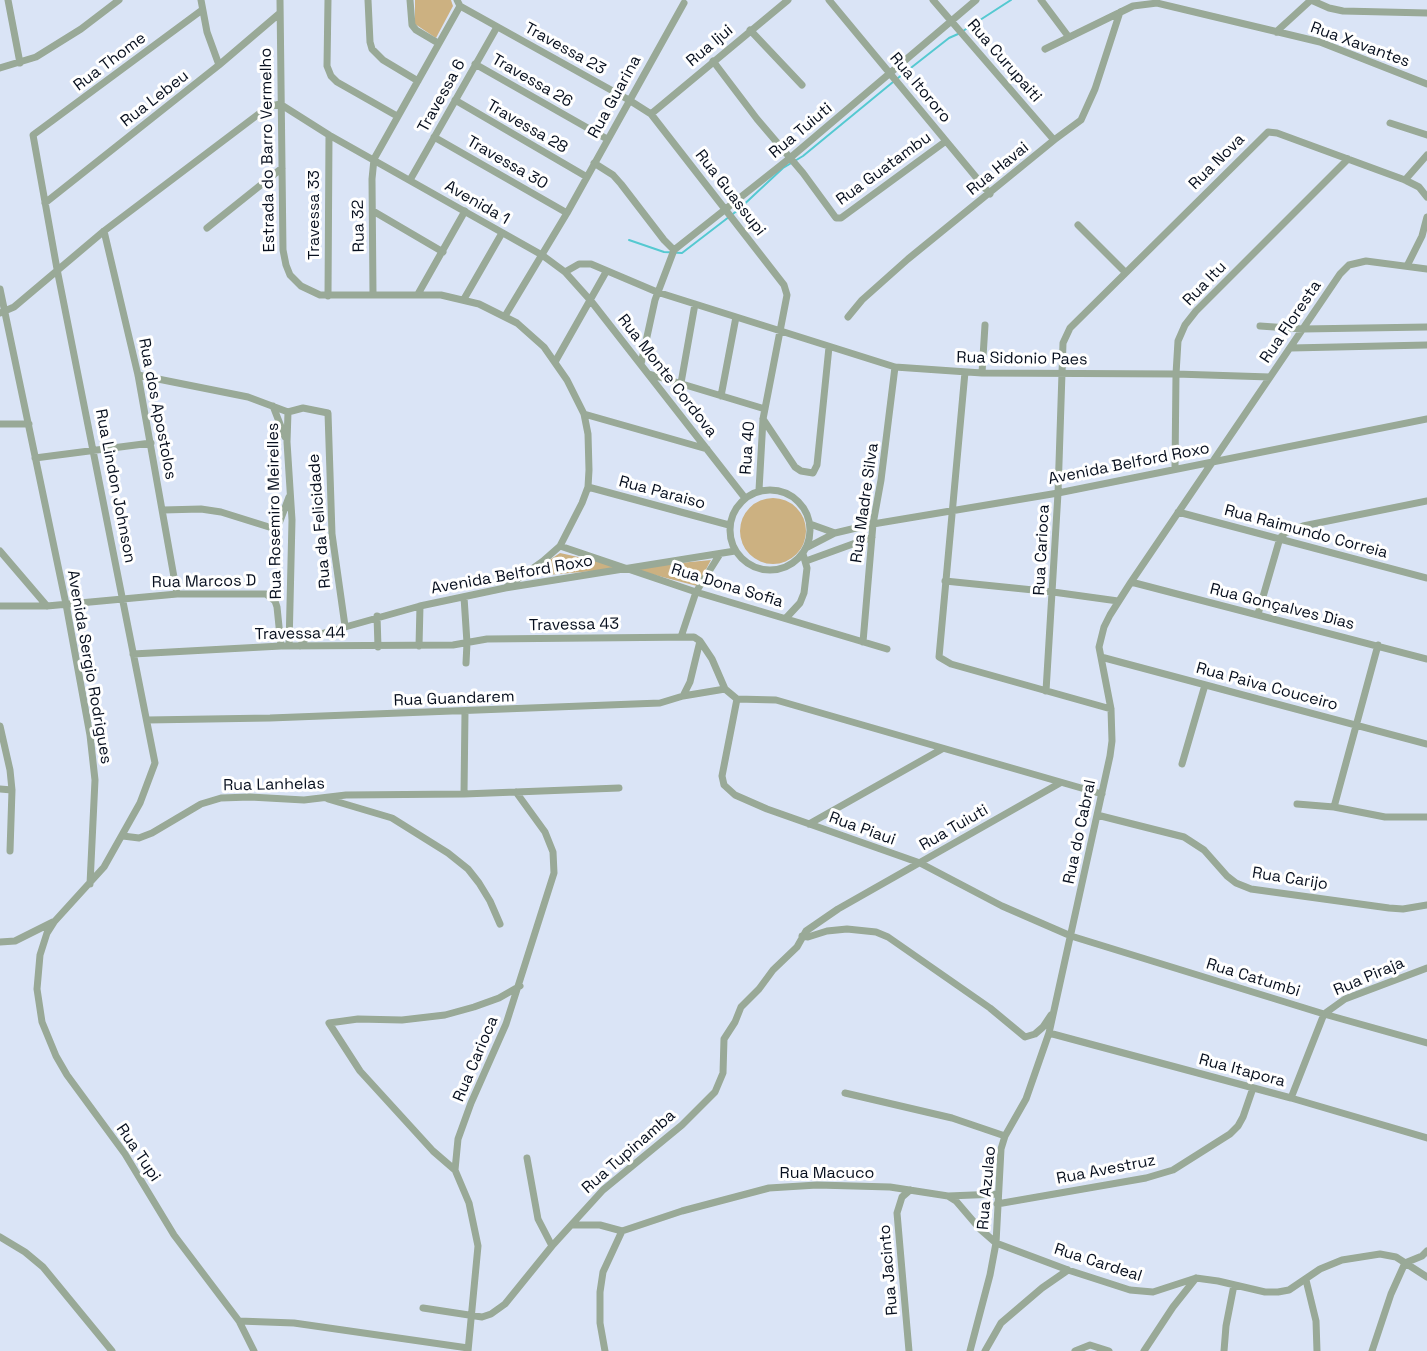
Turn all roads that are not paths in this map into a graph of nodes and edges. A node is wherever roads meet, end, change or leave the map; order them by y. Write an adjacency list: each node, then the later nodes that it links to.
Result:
1 (8, 0): 31 (street)
2 (119, 0): 15 (street)
3 (201, 0): 19 (street)
4 (280, 0): 21 (street, Estrada do Barro Vermelho)
5 (328, 0): 43 (street)
6 (368, 0): 36 (street)
7 (410, 0): 28 (street)
8 (788, 0): 25 (street, Rua Ijui)
9 (830, 0): 35 (street, Rua Itororo)
10 (933, 0): 23 (street, Rua Curupaiti)
11 (976, 0): 23 (street, Rua Tuiuti)
12 (1041, 0): 27 (street)
13 (1178, 0): 18 (street)
14 (1311, 0): 22 (street); 26 (street)
15 (111, 3): 31 (street)
16 (458, 3): 24 (street); 28 (street)
17 (684, 3): 40 (street, Rua Guarina)
18 (1168, 6): 20 (street, Rua Xavantes); 26 (street, Rua Xavantes)
19 (202, 10): 33 (street); 45 (street, Rua Thome)
20 (1120, 12): 27 (street, Rua Xavantes); 50 (street, Rua Havai)
21 (279, 13): 33 (street, Rua Lebeu); 41 (street, Estrada do Barro Vermelho)
22 (1427, 13)
23 (952, 21): 35 (street, Rua Tuiuti); 50 (street, Rua Curupaiti)
24 (497, 27): 32 (street, Travessa 6); 40 (street, Travessa 23)
25 (750, 30): 30 (street, Rua Ijui); 38 (street)
26 (1276, 32): 37 (street, Rua Xavantes)
27 (1068, 36): 29 (street, Rua Xavantes)
28 (438, 43): 36 (street)
29 (1045, 49)
30 (713, 61): 42 (street, Rua Ijui); 55 (street)
31 (20, 63): 34 (street)
32 (475, 64): 39 (street, Travessa 6); 49 (street, Travessa 26)
33 (219, 65): 63 (street, Rua Lebeu)
34 (0, 68)
35 (894, 77): 51 (street, Rua Itororo); 55 (street, Rua Tuiuti)
36 (418, 81): 43 (street)
37 (1427, 84)
38 (802, 85)
39 (455, 100): 48 (street, Travessa 6); 58 (street, Travessa 28)
40 (629, 100): 42 (street, Travessa 23); 49 (street, Rua Guarina)
41 (280, 104): 46 (street, Avenida 1); 57 (street, Estrada do Barro Vermelho); 71 (street)
42 (651, 114): 66 (street, Rua Guassupi)
43 (397, 116): 53 (street)
44 (1390, 123): 47 (street)
45 (33, 135): 63 (street, Rua Lindon Johnson)
46 (329, 135): 53 (street, Avenida 1); 86 (street, Travessa 33)
47 (1427, 135)
48 (434, 137): 59 (street, Travessa 6); 67 (street, Travessa 30)
49 (607, 139): 56 (street, Rua Guarina)
50 (1054, 140): 61 (street, Rua Havai)
51 (946, 141): 55 (street, Rua Guatambu); 61 (street, Rua Itororo)
52 (1427, 155): 60 (street)
53 (374, 159): 59 (street, Avenida 1); 64 (street, Rua 32)
54 (1348, 159): 60 (street, Rua Nova); 81 (street, Rua Nova); 110 (street, Rua Itu)
55 (793, 161): 66 (street, Rua Tuiuti)
56 (594, 163): 58 (street); 74 (street, Rua Guarina)
57 (282, 168): 70 (street); 86 (street, Estrada do Barro Vermelho)
58 (587, 177): 67 (street)
59 (410, 180): 65 (street, Avenida 1)
60 (1405, 180): 62 (street, Rua Nova)
61 (990, 194): 93 (street, Rua Havai)
62 (1427, 197)
63 (45, 203): 77 (street, Rua Lindon Johnson)
64 (373, 211): 73 (street); 84 (street, Rua 32)
65 (465, 212): 72 (street, Avenida 1); 73 (street)
66 (728, 212): 74 (street, Rua Tuiuti); 98 (street, Rua Guassupi)
67 (567, 213): 75 (street)
68 (1427, 217): 76 (street)
69 (1078, 225): 81 (street)
70 (207, 228)
71 (104, 231): 77 (street); 111 (street, Rua dos Apostolos)
72 (502, 233): 75 (street, Avenida 1); 87 (street)
73 (443, 252): 85 (street)
74 (673, 253): 83 (street)
75 (542, 255): 79 (street, Avenida 1); 91 (street)
76 (1407, 266): 78 (street, Rua Floresta); 97 (street, Rua Floresta)
77 (57, 269): 90 (street); 126 (street, Rua Lindon Johnson)
78 (1427, 269)
79 (565, 272): 80 (street, Rua Sidonio Paes); 88 (street, Rua Monte Cordova)
80 (606, 272): 83 (street, Rua Sidonio Paes); 88 (street)
81 (1125, 272): 99 (street, Rua Nova)
82 (0, 289): 90 (street, Avenida Sergio Rodrigues)
83 (657, 292): 89 (street, Rua Sidonio Paes); 104 (street)
84 (373, 294): 85 (street, Estrada do Barro Vermelho); 86 (street, Estrada do Barro Vermelho)
85 (418, 294): 87 (street, Estrada do Barro Vermelho)
86 (328, 296)
87 (464, 299): 91 (street, Estrada do Barro Vermelho)
88 (591, 300): 103 (street); 104 (street, Rua Monte Cordova)
89 (695, 304): 92 (street, Rua Sidonio Paes); 113 (street)
90 (3, 313): 122 (street, Avenida Sergio Rodrigues)
91 (505, 316): 103 (street, Estrada do Barro Vermelho)
92 (736, 317): 98 (street, Rua Sidonio Paes); 114 (street)
93 (848, 317)
94 (985, 325): 107 (street)
95 (1260, 326): 97 (street)
96 (1427, 327): 97 (street)
97 (1303, 329): 102 (street, Rua Floresta)
98 (779, 330): 101 (street, Rua Sidonio Paes); 116 (street)
99 (1065, 338): 109 (street, Rua Carioca)
100 (1427, 345): 102 (street)
101 (828, 347): 105 (street, Rua Sidonio Paes); 119 (street)
102 (1291, 348): 112 (street, Rua Floresta)
103 (555, 362): 118 (street, Estrada do Barro Vermelho)
104 (640, 364): 108 (street, Rua Monte Cordova)
105 (895, 367): 106 (street, Rua Sidonio Paes); 140 (street, Rua Madre Silva)
106 (965, 372): 107 (street, Rua Sidonio Paes); 137 (street)
107 (982, 373): 109 (street, Rua Sidonio Paes)
108 (648, 374): 113 (street); 125 (street, Rua Monte Cordova)
109 (1062, 374): 110 (street, Rua Sidonio Paes); 132 (street, Rua Carioca)
110 (1176, 374): 112 (street, Rua Sidonio Paes); 129 (street, Rua Itu)
111 (138, 375): 115 (street); 124 (street, Rua dos Apostolos)
112 (1270, 377): 128 (street, Rua Floresta)
113 (681, 383): 114 (street)
114 (721, 396): 116 (street)
115 (273, 406): 117 (street); 123 (street)
116 (765, 409): 119 (street, Rua 40)
117 (288, 412): 123 (street, Rua Rosemiro Meirelles); 168 (street, Rua da Felicidade)
118 (584, 414): 125 (street); 130 (street, Estrada do Barro Vermelho)
119 (763, 419): 131 (street, Rua 40)
120 (1427, 419): 128 (street, Avenida Belford Roxo)
121 (0, 424): 122 (street)
122 (29, 424): 127 (street, Avenida Sergio Rodrigues)
123 (287, 442): 133 (street, Rua Rosemiro Meirelles)
124 (152, 443): 126 (street); 136 (street, Rua dos Apostolos)
125 (707, 449): 134 (street, Rua Monte Cordova)
126 (94, 450): 127 (street); 159 (street, Rua Lindon Johnson)
127 (35, 458): 161 (street, Avenida Sergio Rodrigues)
128 (1213, 461): 129 (street, Avenida Belford Roxo); 138 (street, Rua Floresta)
129 (1175, 468): 132 (street, Avenida Belford Roxo)
130 (588, 487): 141 (street, Rua Paraiso); 145 (street, Estrada do Barro Vermelho)
131 (759, 490): 134 (street); 139 (street)
132 (1058, 493): 137 (street, Avenida Belford Roxo); 156 (street, Rua Carioca)
133 (290, 494): 136 (street); 175 (street, Rua Rosemiro Meirelles)
134 (745, 498): 141 (street)
135 (1427, 501): 144 (street)
136 (163, 510): 157 (street, Rua dos Apostolos)
137 (951, 510): 140 (street, Avenida Belford Roxo); 152 (street)
138 (1178, 512): 144 (street, Rua Raimundo Correia); 153 (street, Rua Floresta)
139 (810, 524): 142 (street); 149 (street)
140 (873, 524): 142 (street, Avenida Belford Roxo); 143 (street, Rua Madre Silva)
141 (729, 525): 147 (street)
142 (835, 533): 149 (street, Avenida Belford Roxo)
143 (872, 537): 149 (street); 172 (street, Rua Madre Silva)
144 (1280, 538): 151 (street, Rua Raimundo Correia); 165 (street)
145 (560, 546): 150 (street, Rua Dona Sofia); 154 (street, Estrada do Barro Vermelho)
146 (0, 551): 163 (street)
147 (735, 551): 148 (street, Avenida Belford Roxo); 149 (street, Avenida Belford Roxo)
148 (720, 555): 150 (street, Avenida Belford Roxo); 155 (street)
149 (805, 555): 167 (street)
150 (631, 569): 154 (street, Avenida Belford Roxo); 155 (street, Rua Dona Sofia)
151 (1427, 578)
152 (945, 581): 156 (street); 186 (street)
153 (1131, 582): 160 (street, Rua Floresta); 165 (street, Rua Gonçalves Dias)
154 (504, 588): 158 (street, Avenida Belford Roxo)
155 (696, 591): 167 (street, Rua Dona Sofia); 170 (street)
156 (1053, 592): 160 (street); 186 (street, Rua Carioca)
157 (177, 594): 159 (street, Rua Marcos D); 175 (street, Rua Marcos D)
158 (464, 597): 164 (street, Avenida Belford Roxo); 173 (street)
159 (123, 599): 161 (street, Rua Marcos D); 180 (street, Rua Lindon Johnson)
160 (1118, 601): 169 (street, Rua Floresta)
161 (66, 604): 163 (street, Rua Marcos D); 213 (street, Avenida Sergio Rodrigues)
162 (0, 606): 163 (street, Rua Marcos D)
163 (47, 606)
164 (420, 606): 166 (street, Avenida Belford Roxo); 177 (street)
165 (1258, 614): 174 (street, Rua Gonçalves Dias)
166 (377, 616): 168 (street, Avenida Belford Roxo); 178 (street)
167 (786, 618): 172 (street, Rua Dona Sofia)
168 (345, 626): 176 (street, Avenida Belford Roxo)
169 (1101, 636): 181 (street, Rua do Cabral)
170 (681, 637): 171 (street); 173 (street, Travessa 43)
171 (700, 641): 185 (street); 187 (street)
172 (863, 642): 179 (street, Rua Dona Sofia)
173 (467, 643): 177 (street, Travessa 44); 183 (street)
174 (1378, 645): 182 (street, Rua Gonçalves Dias); 192 (street)
175 (285, 646): 176 (street, Travessa 44); 180 (street, Travessa 44)
176 (300, 646): 178 (street, Travessa 44)
177 (419, 646): 178 (street, Travessa 44)
178 (378, 647)
179 (887, 649)
180 (133, 654): 191 (street, Rua Lindon Johnson)
181 (1101, 657): 184 (street, Rua Paiva Couceiro); 189 (street, Rua do Cabral)
182 (1427, 659)
183 (466, 663)
184 (1205, 685): 192 (street, Rua Paiva Couceiro); 196 (street)
185 (724, 690): 187 (street); 188 (street)
186 (1046, 691): 189 (street)
187 (683, 696): 190 (street, Rua Guandarem)
188 (737, 699): 195 (street); 209 (street, Rua Piaui)
189 (1111, 709): 203 (street, Rua do Cabral)
190 (465, 712): 191 (street, Rua Guandarem); 202 (street)
191 (147, 720): 210 (street, Rua Lindon Johnson)
192 (1358, 725): 194 (street, Rua Paiva Couceiro); 206 (street)
193 (0, 726): 200 (street)
194 (1427, 744)
195 (942, 748): 197 (street); 209 (street)
196 (1182, 764)
197 (1060, 783): 203 (street); 212 (street, Rua Tuiuti)
198 (619, 788): 201 (street, Rua Lanhelas)
199 (0, 789): 200 (street)
200 (12, 790): 211 (street)
201 (516, 792): 202 (street, Rua Lanhelas); 221 (street, Rua Carioca)
202 (464, 794): 204 (street, Rua Lanhelas)
203 (1102, 794): 207 (street, Rua do Cabral)
204 (326, 799): 210 (street, Rua Lanhelas); 216 (street)
205 (1297, 804): 206 (street)
206 (1334, 807): 208 (street)
207 (1097, 814): 214 (street, Rua Carijo); 218 (street, Rua do Cabral)
208 (1427, 817)
209 (809, 824): 212 (street, Rua Piaui)
210 (123, 836): 213 (street)
211 (10, 851)
212 (920, 863): 217 (street, Rua Tuiuti); 218 (street, Rua Piaui)
213 (90, 884): 215 (street)
214 (1427, 905)
215 (54, 922): 219 (street); 252 (street, Rua Tupi)
216 (500, 924)
217 (802, 936): 222 (street); 225 (street, Rua Tuiuti)
218 (1071, 936): 222 (street, Rua do Cabral); 223 (street, Rua Catumbi)
219 (0, 942)
220 (1427, 968): 223 (street, Rua Piraja)
221 (520, 986): 233 (street, Rua Carioca); 233 (street)
222 (1055, 1008): 224 (street, Rua do Cabral)
223 (1324, 1014): 226 (street, Rua Catumbi); 229 (street)
224 (1049, 1033): 227 (street, Rua Itapora); 230 (street, Rua Azulao)
225 (724, 1039): 238 (street, Rua Tupinamba)
226 (1427, 1043)
227 (1253, 1088): 229 (street, Rua Itapora); 237 (street, Rua Avestruz)
228 (845, 1092): 230 (street)
229 (1292, 1098): 231 (street, Rua Itapora)
230 (1005, 1136): 235 (street, Rua Azulao)
231 (1427, 1138)
232 (527, 1158): 242 (street)
233 (455, 1170): 251 (street, Rua Carioca)
234 (910, 1190): 236 (street, Rua Macuco); 239 (street, Rua Macuco); 257 (street, Rua Jacinto)
235 (998, 1194): 236 (street, Rua Macuco); 237 (street, Rua Azulao)
236 (948, 1196): 241 (street)
237 (997, 1204): 241 (street, Rua Azulao)
238 (572, 1225): 239 (street); 242 (street, Rua Tupinamba)
239 (622, 1231): 256 (street)
240 (0, 1237): 254 (street)
241 (996, 1242): 245 (street, Rua Cardeal); 258 (street, Rua Azulao)
242 (552, 1246): 251 (street, Rua Tupinamba)
243 (1427, 1251): 244 (street)
244 (1405, 1263): 246 (street, Rua Cardeal); 248 (street, Rua Cardeal); 265 (street)
245 (1068, 1270): 247 (street, Rua Cardeal); 259 (street)
246 (1427, 1277)
247 (1196, 1278): 249 (street, Rua Cardeal); 262 (street)
248 (1306, 1280): 249 (street, Rua Cardeal); 264 (street)
249 (1234, 1285): 263 (street)
250 (423, 1308): 251 (street)
251 (472, 1315): 253 (street, Rua Carioca)
252 (239, 1321): 253 (street); 255 (street, Rua Tupi)
253 (468, 1350)
254 (112, 1351)
255 (254, 1351)
256 (605, 1351)
257 (909, 1351)
258 (970, 1351)
259 (985, 1351)
260 (1075, 1351): 261 (street)
261 (1109, 1351)
262 (1144, 1351)
263 (1224, 1351)
264 (1317, 1351)
265 (1372, 1351)

